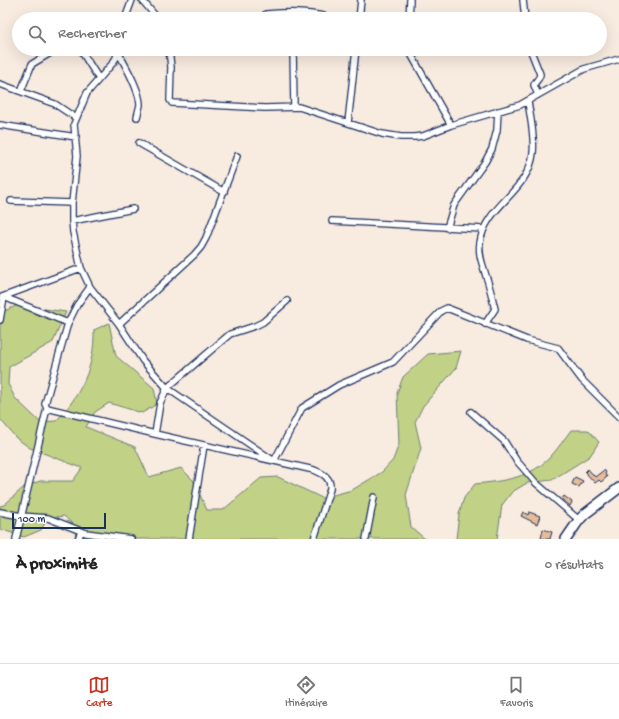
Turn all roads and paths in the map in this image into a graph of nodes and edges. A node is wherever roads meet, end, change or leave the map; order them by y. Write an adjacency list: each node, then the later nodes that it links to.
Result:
1 (132, 0): 6 (street)
2 (142, 0): 7 (street)
3 (361, 0): 8 (street)
4 (410, 0): 9 (street)
5 (523, 0): 10 (street)
6 (127, 12)
7 (152, 12)
8 (360, 12)
9 (409, 12)
10 (524, 12)
11 (46, 56): 23 (street)
12 (85, 56): 21 (street)
13 (116, 56): 21 (street)
14 (121, 56): 28 (street)
15 (170, 56): 26 (street)
16 (293, 56): 26 (street)
17 (355, 56): 30 (street)
18 (413, 56): 32 (street)
19 (533, 56): 24 (street)
20 (619, 59): 24 (street)
21 (99, 78): 29 (street)
22 (0, 84): 23 (street)
23 (20, 91): 29 (street)
24 (538, 95): 25 (street)
25 (528, 101): 27 (street); 43 (street)
26 (294, 107): 30 (street)
27 (498, 111): 32 (street); 42 (street)
28 (137, 117)
29 (76, 118): 33 (street)
30 (348, 123): 32 (street)
31 (0, 124): 33 (street)
32 (451, 125)
33 (76, 137): 38 (street)
34 (138, 143): 36 (street)
35 (238, 156): 36 (street)
36 (224, 192): 50 (street)
37 (11, 201): 38 (street)
38 (72, 203): 40 (street)
39 (133, 210): 40 (street)
40 (72, 221): 44 (street)
41 (332, 221): 42 (street)
42 (447, 228): 43 (street)
43 (483, 229): 51 (street)
44 (81, 268): 45 (street); 46 (street)
45 (90, 287): 49 (street); 50 (street)
46 (2, 298): 48 (street); 49 (street)
47 (287, 301): 52 (street)
48 (0, 320)
49 (68, 323): 53 (street)
50 (119, 324): 52 (street)
51 (485, 324): 55 (street); 58 (street)
52 (166, 388): 56 (street); 58 (street)
53 (47, 408): 56 (street); 62 (street)
54 (470, 412): 63 (street)
55 (619, 417)
56 (155, 434): 57 (street)
57 (204, 445): 58 (street); 68 (street)
58 (274, 461): 69 (street)
59 (619, 488): 63 (main road)
60 (374, 497): 70 (street)
61 (0, 512): 62 (street)
62 (21, 516): 64 (street); 65 (street)
63 (579, 520): 71 (main road)
64 (80, 532): 66 (street); 67 (street)
65 (16, 539)
66 (78, 539)
67 (131, 539)
68 (189, 539)
69 (314, 539)
70 (366, 539)
71 (566, 539)

